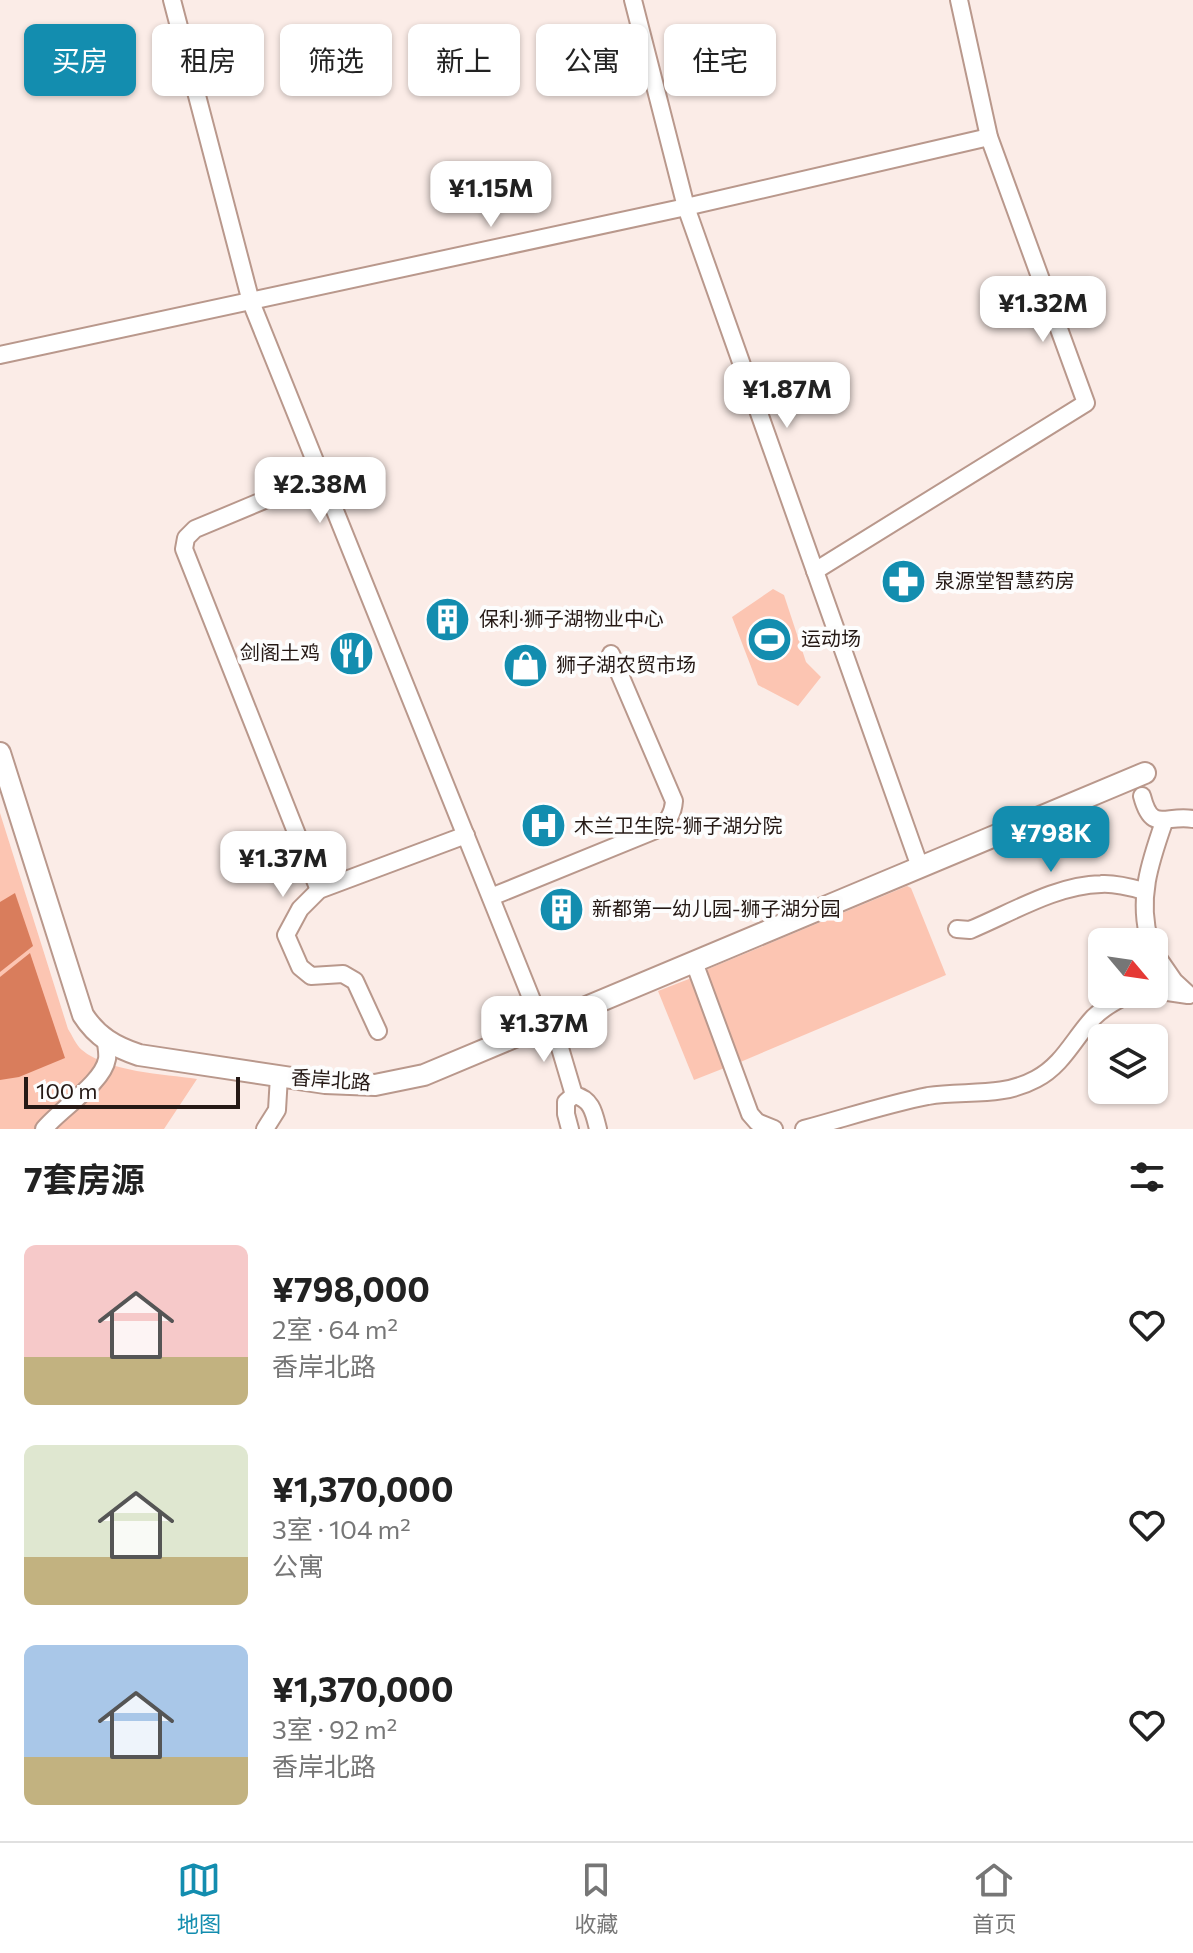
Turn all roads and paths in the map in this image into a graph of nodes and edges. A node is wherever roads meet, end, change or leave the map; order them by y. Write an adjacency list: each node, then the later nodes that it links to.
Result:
1 (172, 0): 6 (street)
2 (633, 0): 5 (street)
3 (959, 0): 4 (street)
4 (989, 137): 5 (street); 9 (street)
5 (686, 207): 6 (street); 9 (street)
6 (251, 302): 7 (street); 8 (street)
7 (0, 355)
8 (322, 476): 16 (street); 18 (street)
9 (815, 571): 17 (street)
10 (611, 654): 20 (street)
11 (0, 753): 30 (street)
12 (1145, 773): 17 (street, 香岸北路)
13 (1142, 796): 15 (street)
14 (1193, 819): 15 (street)
15 (1164, 822): 19 (street)
16 (466, 835): 18 (street); 20 (street)
17 (920, 867): 23 (street, 香岸北路)
18 (319, 890): 29 (street)
19 (1144, 891): 21 (street); 22 (street)
20 (491, 897): 28 (street)
21 (1146, 928)
22 (957, 929)
23 (694, 962): 28 (street, 香岸北路); 37 (street)
24 (1168, 972): 26 (street)
25 (1168, 992): 26 (street)
26 (1191, 996)
27 (1105, 1008): 38 (street)
28 (547, 1023): 31 (street, 香岸北路); 32 (street)
29 (378, 1031)
30 (111, 1050): 31 (street, 香岸北路); 33 (street)
31 (279, 1076): 34 (street)
32 (574, 1095): 35 (street); 36 (street)
33 (44, 1129)
34 (265, 1129)
35 (570, 1129)
36 (598, 1129)
37 (774, 1129)
38 (804, 1129)

